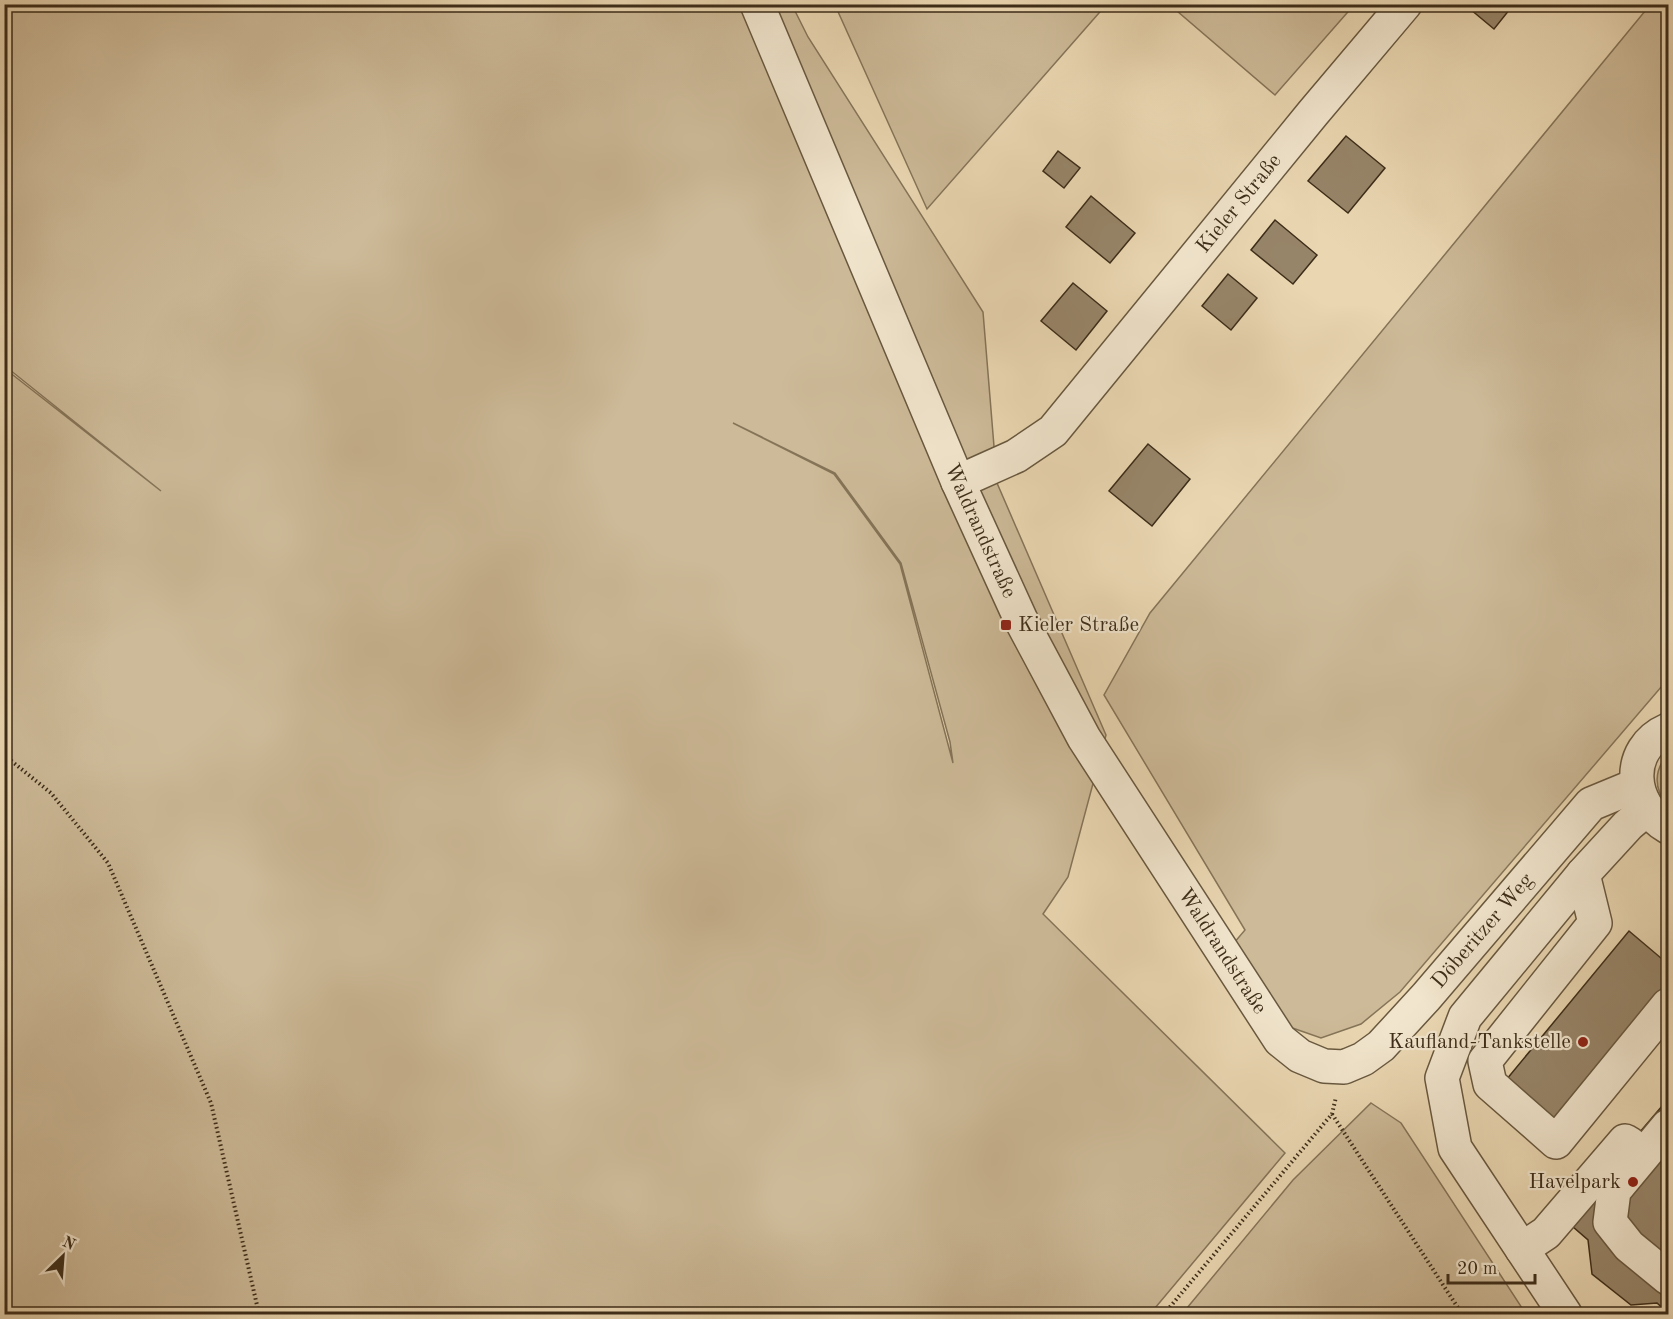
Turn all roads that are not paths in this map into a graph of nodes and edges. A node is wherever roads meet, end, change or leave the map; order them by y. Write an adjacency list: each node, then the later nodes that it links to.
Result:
1 (757, 4): 3 (street, Waldrandstraße)
2 (1405, 4): 3 (street, Kieler Straße)
3 (958, 482): 8 (street, Waldrandstraße)
4 (1668, 730): 5 (street)
5 (1651, 807): 6 (street); 8 (street, Döberitzer Weg)
6 (1583, 874): 7 (street); 13 (street)
7 (1668, 1005)
8 (1324, 1066)
9 (1668, 1126): 12 (street)
10 (1629, 1144): 13 (street)
11 (1668, 1153): 12 (street)
12 (1635, 1241): 14 (street); 15 (street)
13 (1522, 1249): 16 (street)
14 (1668, 1257)
15 (1668, 1278)
16 (1565, 1314)

